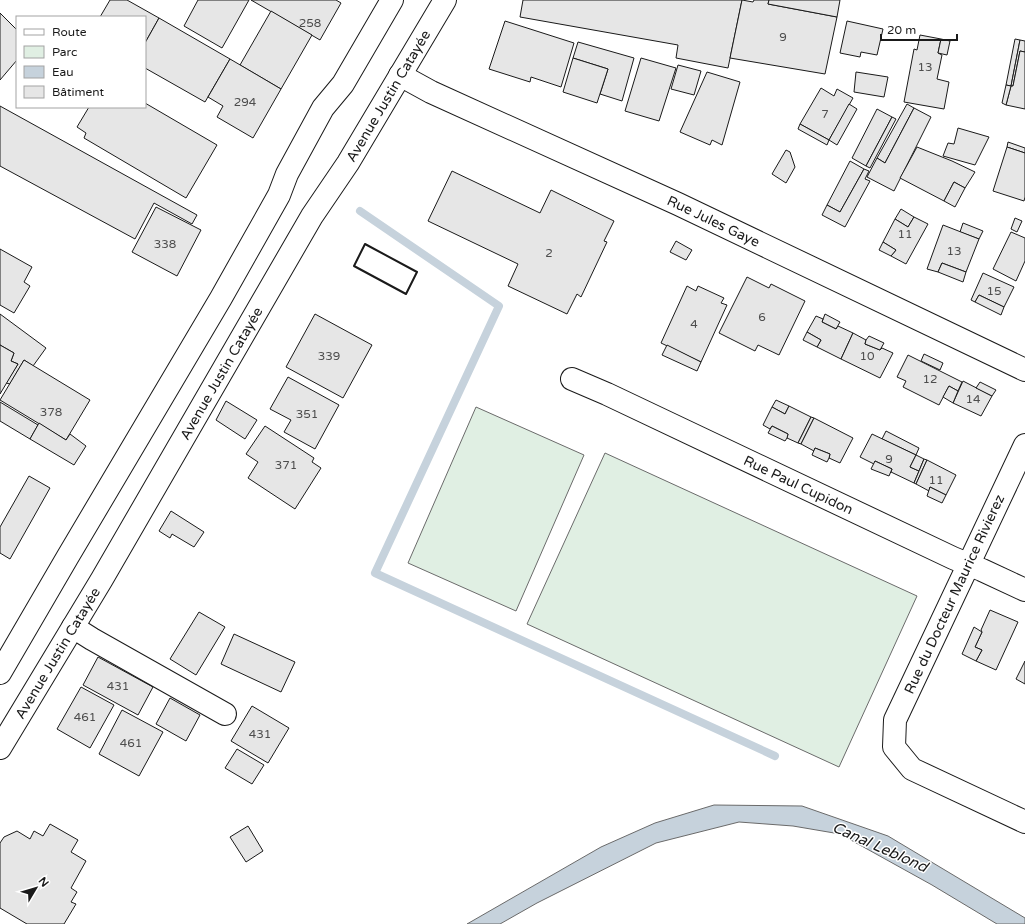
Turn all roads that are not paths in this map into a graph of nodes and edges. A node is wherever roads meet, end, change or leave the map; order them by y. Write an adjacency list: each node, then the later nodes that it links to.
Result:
1 (392, 0): 10 (street)
2 (445, 0): 3 (street, Avenue Justin Catayée)
3 (400, 75): 4 (street, Rue Jules Gaye); 9 (street, Avenue Justin Catayée)
4 (1025, 370)
5 (572, 379): 7 (street, Rue Paul Cupidon)
6 (1025, 445): 7 (street, Rue du Docteur Maurice Rivierez)
7 (969, 564): 8 (street, Rue Paul Cupidon); 13 (street, Rue du Docteur Maurice Rivierez)
8 (1025, 590)
9 (74, 626): 11 (street); 12 (street, Avenue Justin Catayée)
10 (0, 673)
11 (225, 714)
12 (0, 748)
13 (1025, 822)

